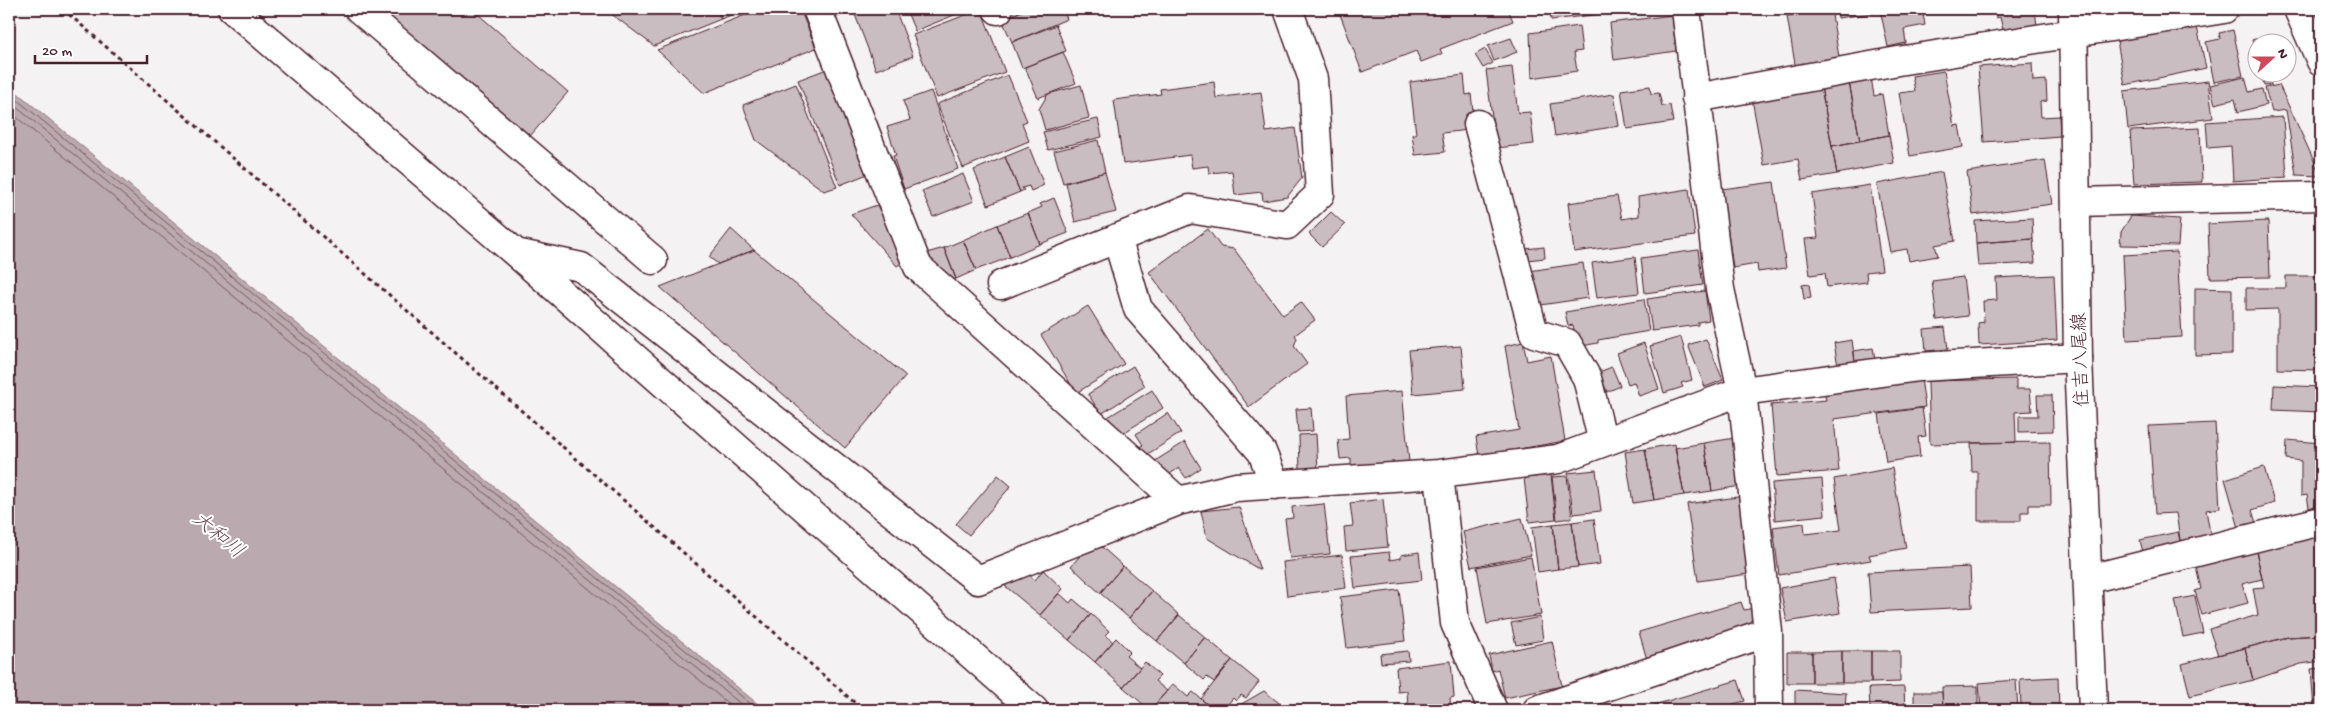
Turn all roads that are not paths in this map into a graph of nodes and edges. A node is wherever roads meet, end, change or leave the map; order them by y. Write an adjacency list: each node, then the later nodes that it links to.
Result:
1 (232, 9): 15 (street)
2 (359, 9): 16 (street)
3 (817, 9): 23 (street)
4 (1288, 9): 14 (street)
5 (1686, 9): 10 (street)
6 (2224, 9): 8 (street)
7 (2298, 9): 9 (street)
8 (2073, 20): 10 (street); 13 (street, 住吉八尾線)
9 (2321, 61)
10 (1696, 98): 19 (street)
11 (1478, 124): 20 (street)
12 (2321, 196): 13 (street)
13 (2076, 202): 18 (street, 住吉八尾線)
14 (1117, 238): 17 (street); 22 (street)
15 (517, 254): 23 (street); 27 (street)
16 (653, 260)
17 (1002, 285)
18 (2078, 358): 19 (street); 25 (street, 住吉八尾線)
19 (1742, 391): 20 (street); 26 (street)
20 (1603, 442): 21 (street)
21 (1439, 474): 22 (street); 28 (street)
22 (1275, 486): 23 (street)
23 (1178, 501)
24 (2321, 521): 25 (street)
25 (2089, 579): 31 (street, 住吉八尾線)
26 (1768, 632): 29 (street); 30 (street)
27 (1034, 710)
28 (1493, 710)
29 (1537, 710)
30 (1769, 710)
31 (2093, 710)

